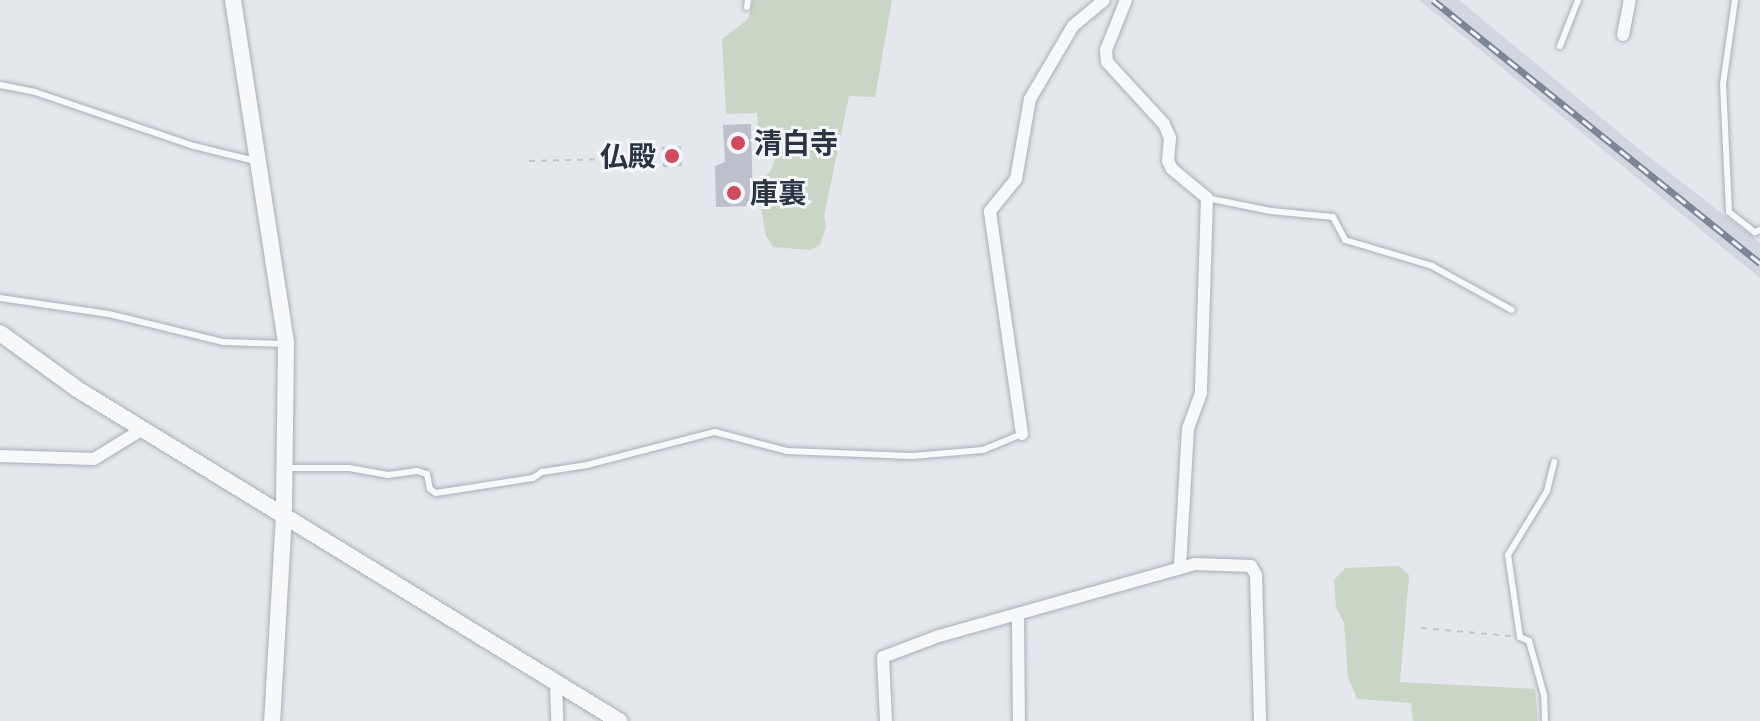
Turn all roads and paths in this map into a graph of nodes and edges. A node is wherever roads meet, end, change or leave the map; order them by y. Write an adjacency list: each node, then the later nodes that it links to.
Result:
1 (233, 0): 11 (street)
2 (1104, 0): 20 (street)
3 (1126, 0): 13 (street)
4 (1578, 0): 8 (lane)
5 (1630, 0): 7 (street)
6 (1735, 0): 14 (lane)
7 (1623, 35)
8 (1560, 46)
9 (0, 85): 11 (lane)
10 (651, 158): 12 (path)
11 (255, 161): 18 (street)
12 (529, 161)
13 (1207, 198): 16 (lane); 25 (street)
14 (1760, 230)
15 (0, 298): 18 (lane)
16 (1512, 310)
17 (0, 333): 19 (street)
18 (286, 344): 23 (street)
19 (143, 429): 21 (street); 24 (street)
20 (1022, 434): 23 (lane)
21 (0, 456)
22 (1554, 462): 28 (lane)
23 (285, 468): 24 (street)
24 (284, 515): 29 (street); 30 (street)
25 (1180, 566): 26 (street); 35 (street)
26 (1018, 616): 33 (street); 34 (street)
27 (1421, 628): 28 (path)
28 (1520, 637): 36 (lane)
29 (556, 683): 31 (street); 32 (street)
30 (272, 721)
31 (557, 721)
32 (619, 721)
33 (886, 721)
34 (1019, 721)
35 (1260, 721)
36 (1545, 721)

